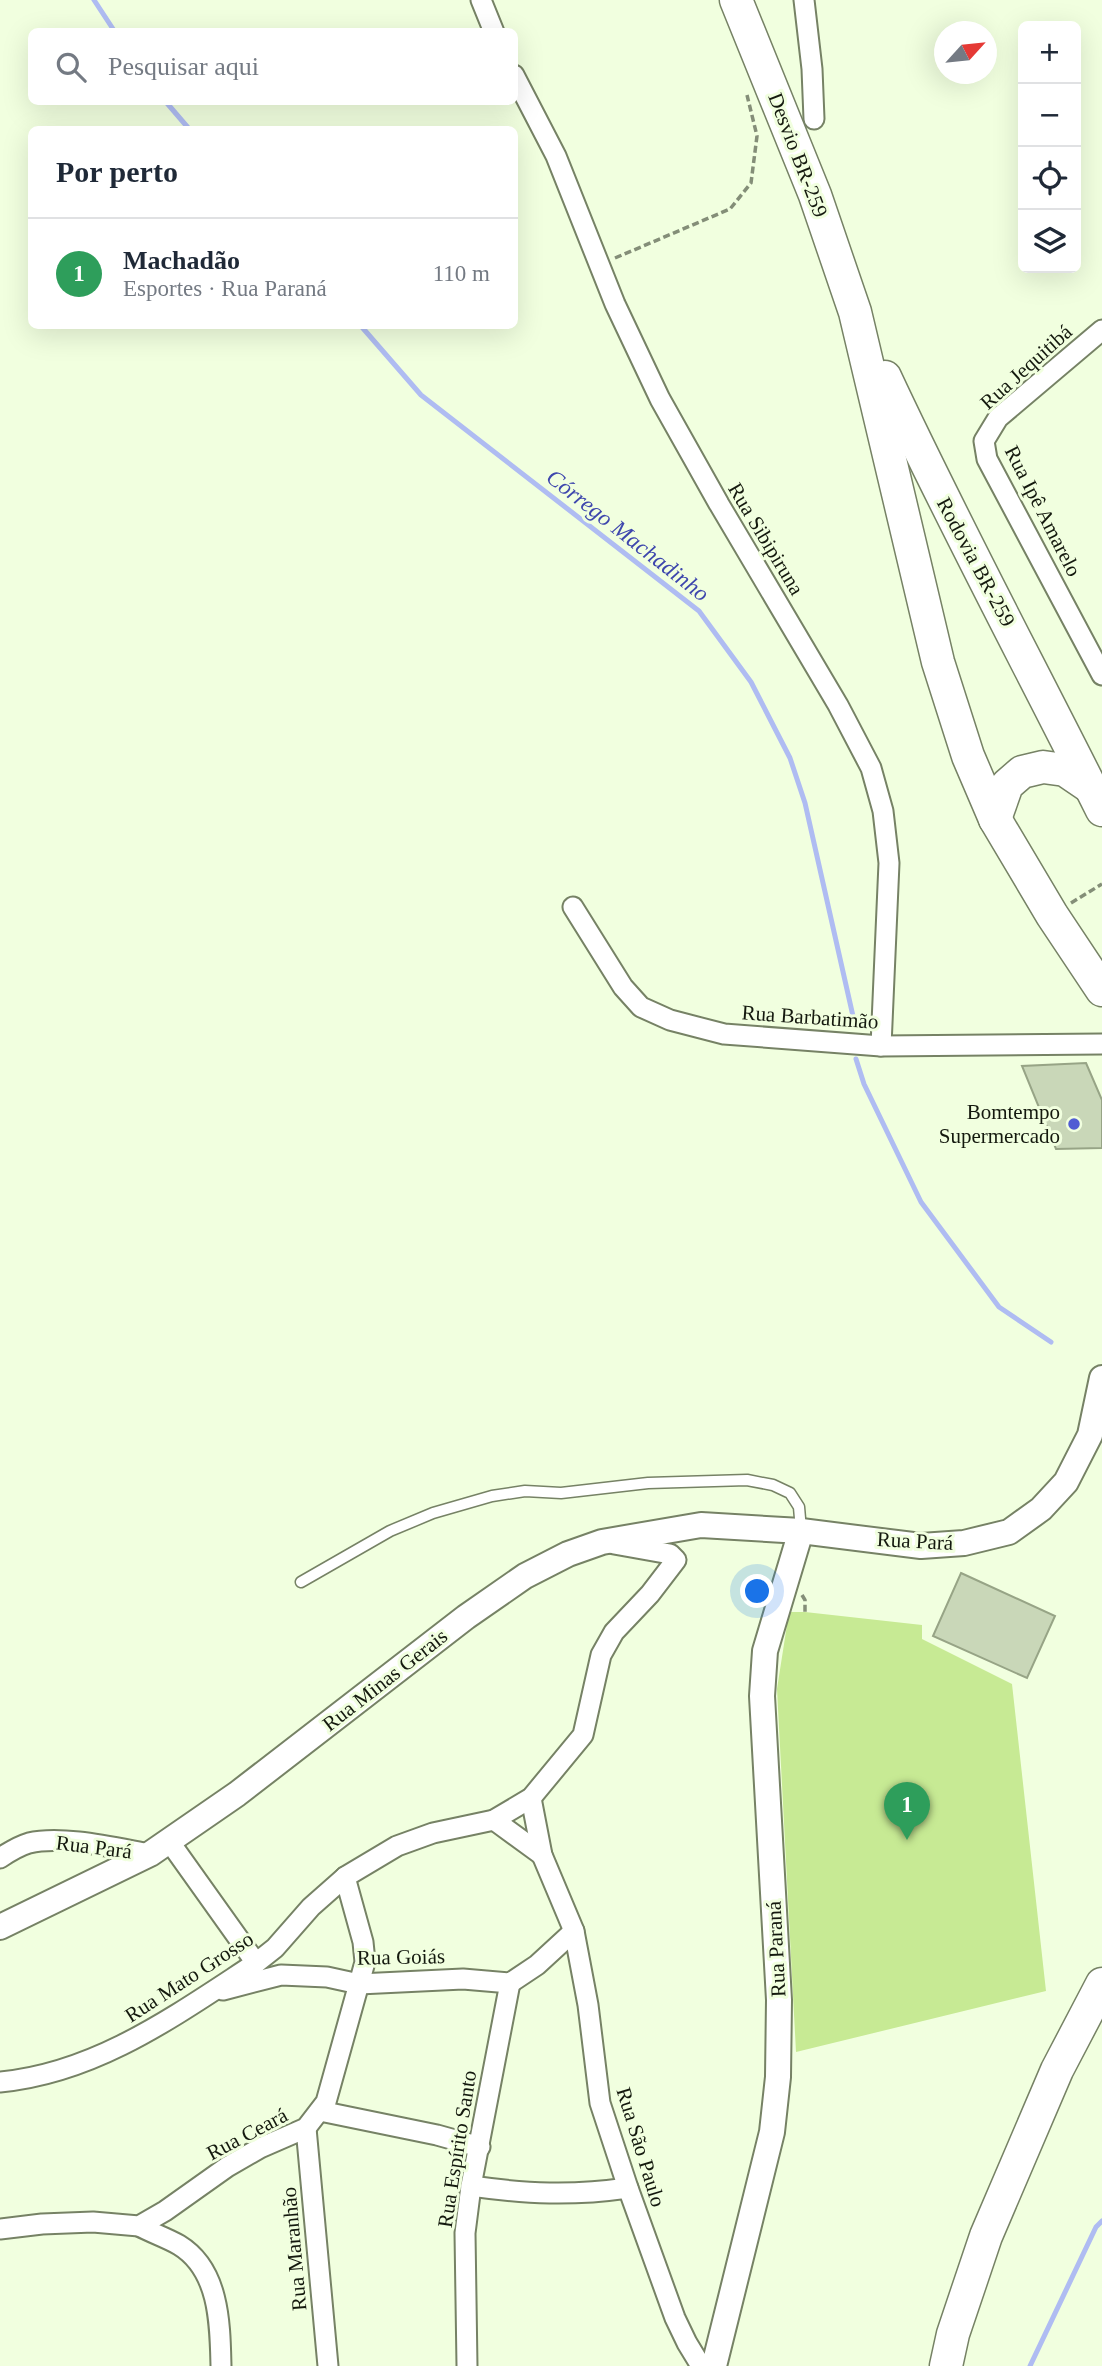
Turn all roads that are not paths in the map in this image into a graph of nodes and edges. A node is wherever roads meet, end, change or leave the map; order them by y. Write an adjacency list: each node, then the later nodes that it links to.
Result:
1 (481, 0): 4 (street)
2 (736, 0): 7 (highway, Desvio BR-259)
3 (804, 0): 6 (street)
4 (492, 28)
5 (518, 83): 16 (street, Rua Sibipiruna)
6 (814, 119)
7 (855, 312): 11 (highway, Rodovia BR-259); 12 (highway)
8 (1102, 330): 9 (street, Rua Jequitibá)
9 (984, 441): 10 (street, Rua Ipê Amarelo)
10 (1102, 676)
11 (1096, 798): 12 (highway)
12 (996, 819): 14 (highway)
13 (573, 906): 16 (street, Rua Barbatimão)
14 (1102, 989)
15 (1102, 1044): 16 (street, Rua Barbatimão)
16 (881, 1045)
17 (1102, 1378): 18 (street, Rua Pará)
18 (801, 1531): 19 (street, Rua Minas Gerais); 20 (lane); 46 (street, Rua Paraná)
19 (602, 1542): 21 (street, Rua Mato Grosso); 23 (street, Rua Minas Gerais)
20 (301, 1582)
21 (531, 1798): 22 (street, Rua Mato Grosso); 24 (street, Rua São Paulo)
22 (494, 1820): 24 (street); 26 (street, Rua Mato Grosso)
23 (159, 1847): 25 (street, Rua Pará); 27 (street, Rua Minas Gerais); 29 (street)
24 (542, 1855): 28 (street, Rua São Paulo)
25 (0, 1858)
26 (345, 1877): 29 (street, Rua Mato Grosso); 31 (street, Rua Ceará)
27 (0, 1927)
28 (574, 1931): 30 (street); 39 (street, Rua São Paulo)
29 (256, 1963): 33 (street, Rua Mato Grosso)
30 (510, 1983): 31 (street, Rua Goiás); 37 (street, Rua Espírito Santo)
31 (359, 1984): 33 (street, Rua Goiás); 35 (street, Rua Ceará)
32 (1102, 1984): 47 (highway)
33 (213, 1991): 34 (street, Rua Mato Grosso)
34 (0, 2082)
35 (320, 2111): 36 (street, Rua Ceará); 37 (street)
36 (306, 2128): 40 (street, Rua Ceará); 43 (street, Rua Maranhão)
37 (480, 2147): 38 (street, Rua Espírito Santo)
38 (471, 2186): 39 (street); 44 (street, Rua Espírito Santo)
39 (628, 2188): 45 (street, Rua São Paulo)
40 (139, 2226): 41 (street); 42 (street)
41 (0, 2229)
42 (221, 2366)
43 (328, 2366)
44 (467, 2366)
45 (701, 2366)
46 (714, 2366)
47 (946, 2366)

